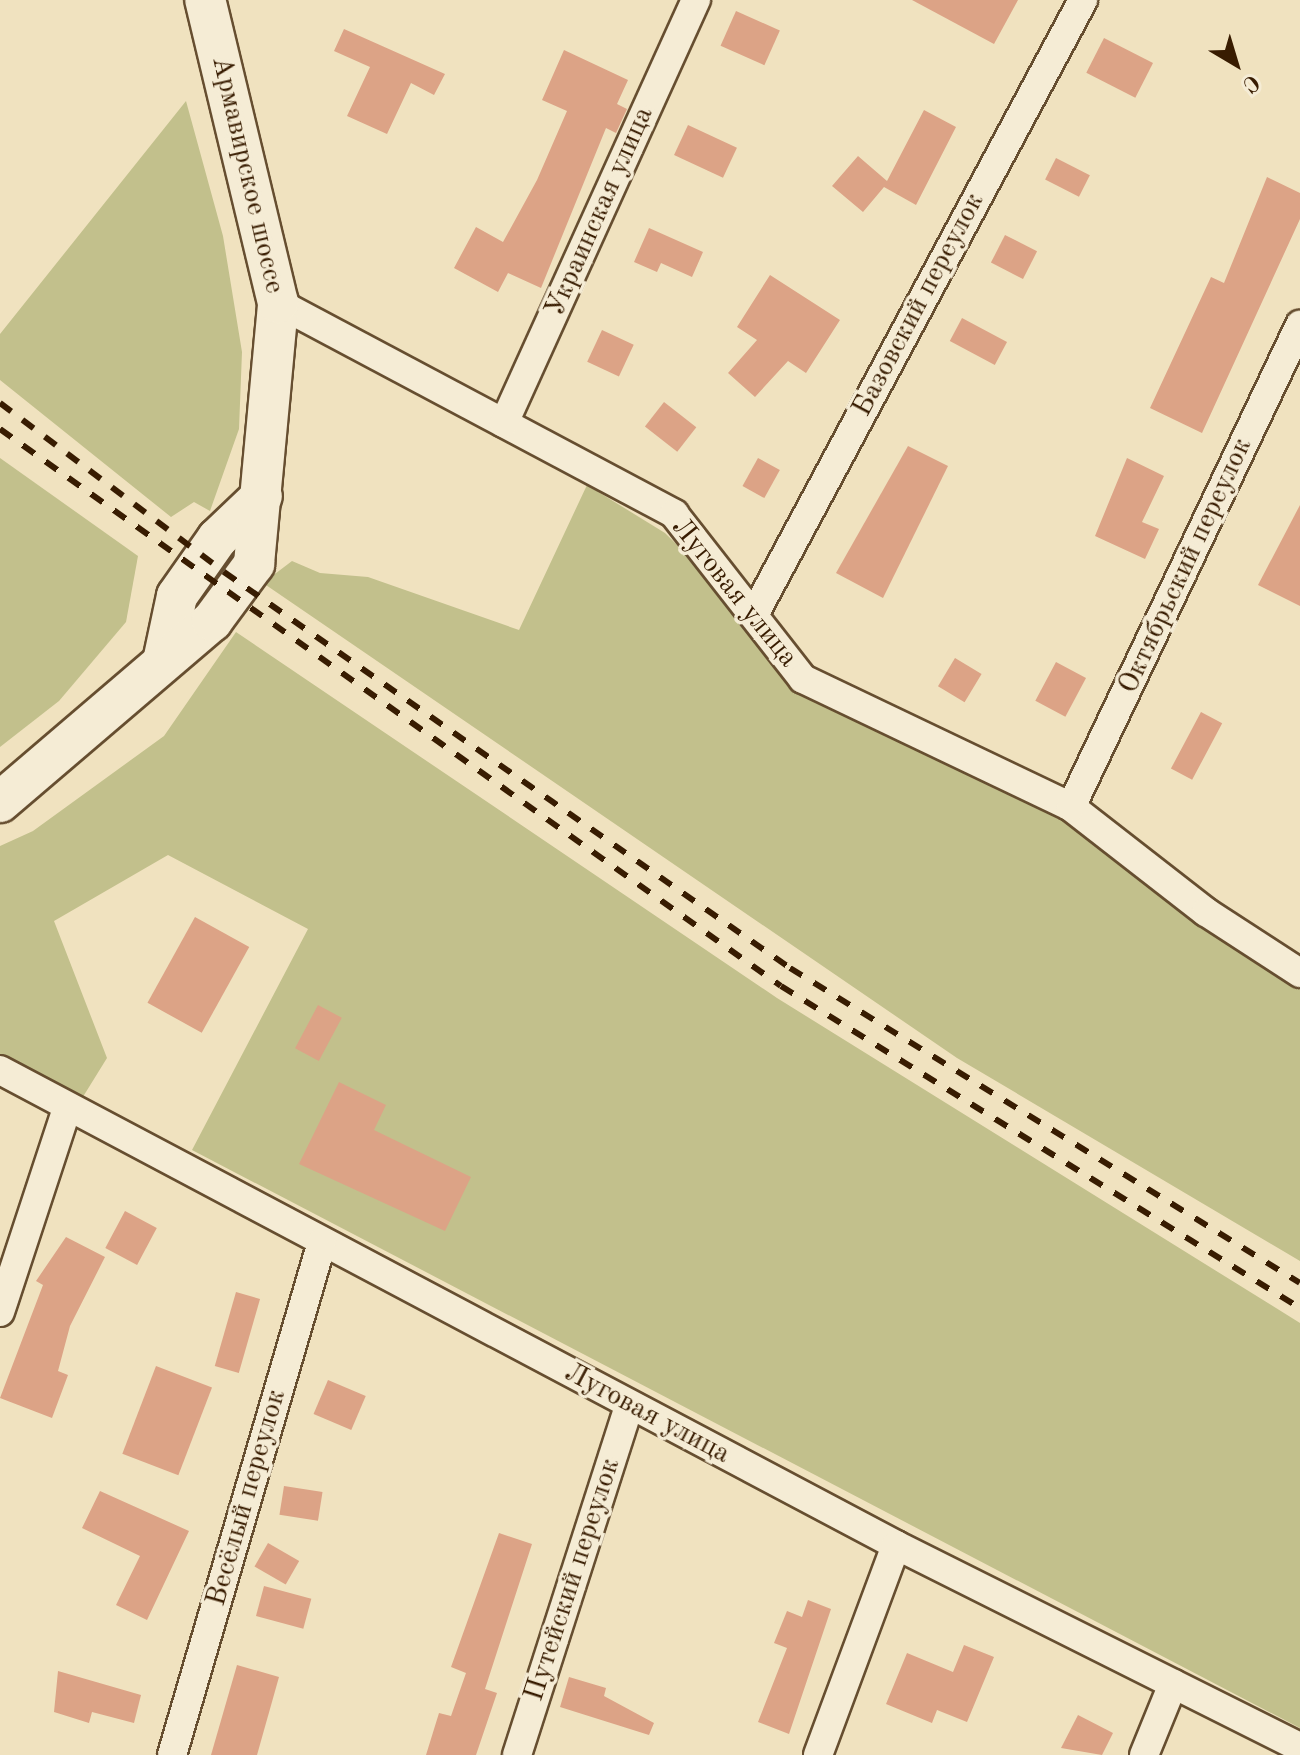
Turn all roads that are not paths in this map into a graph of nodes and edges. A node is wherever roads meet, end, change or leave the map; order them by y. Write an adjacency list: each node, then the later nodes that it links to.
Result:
1 (696, 0): 6 (street, Украинская улица)
2 (1083, 0): 7 (street, Базовский переулок)
3 (217, 10): 4 (main road, Армавирское шоссе)
4 (278, 303): 6 (street, Луговая улица); 8 (main road, Армавирское шоссе)
5 (1300, 325): 9 (street, Октябрьский переулок)
6 (504, 423): 7 (street, Луговая улица)
7 (756, 611): 9 (street, Луговая улица)
8 (0, 802)
9 (1071, 807): 10 (street, Луговая улица)
10 (1300, 973)
11 (0, 1070): 12 (street, Луговая улица)
12 (67, 1108): 13 (street, Луговая улица); 14 (street)
13 (322, 1242): 15 (street, Луговая улица); 19 (street, Весёлый переулок)
14 (0, 1312)
15 (629, 1406): 16 (street, Луговая улица); 20 (street, Путейский переулок)
16 (896, 1545): 17 (street, Луговая улица); 21 (street)
17 (1173, 1684): 18 (street, Луговая улица); 22 (street)
18 (1300, 1747)
19 (172, 1755)
20 (517, 1755)
21 (818, 1755)
22 (1144, 1755)

